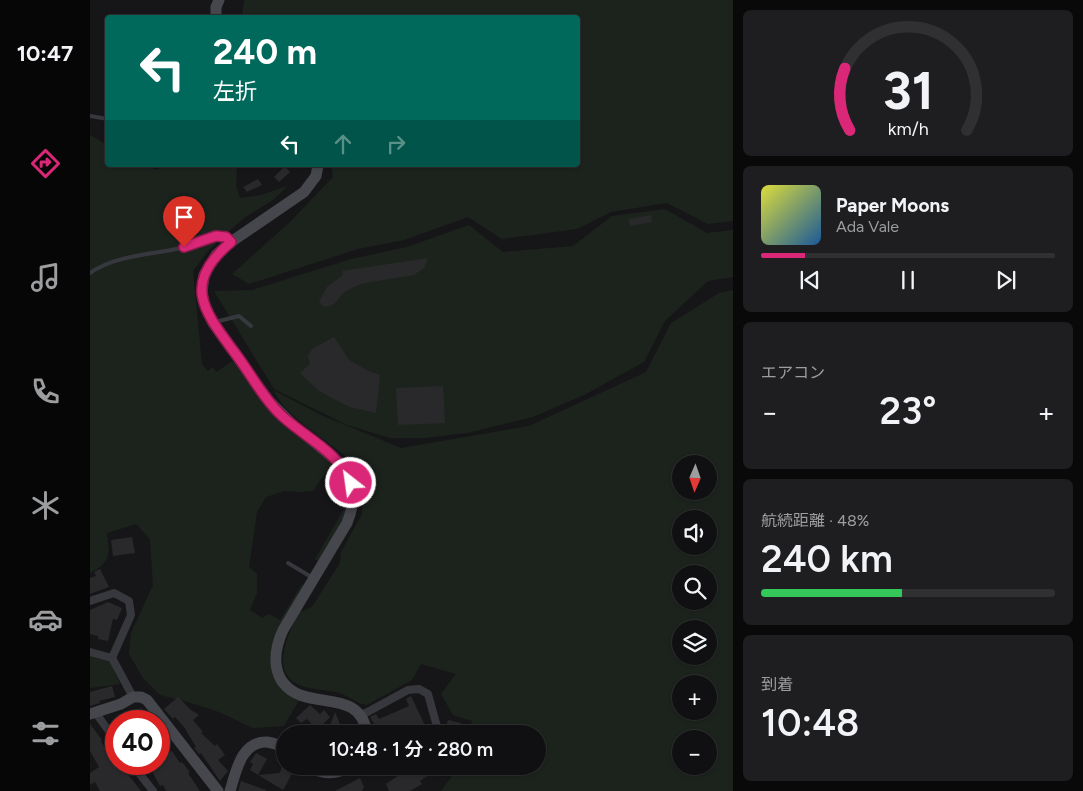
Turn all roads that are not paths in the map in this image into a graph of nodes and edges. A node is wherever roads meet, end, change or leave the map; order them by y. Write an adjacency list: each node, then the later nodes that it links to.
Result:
1 (219, 0): 2 (street)
2 (216, 15)
3 (90, 116): 4 (lane)
4 (105, 118)
5 (318, 167): 6 (street)
6 (231, 242): 7 (lane); 8 (street)
7 (90, 273)
8 (212, 323): 9 (lane); 11 (street)
9 (251, 326)
10 (288, 563): 11 (lane)
11 (314, 579): 17 (street)
12 (90, 601): 14 (street)
13 (90, 652): 14 (street)
14 (112, 658): 15 (street)
15 (134, 698): 16 (street); 24 (street)
16 (93, 713): 20 (street)
17 (360, 716): 18 (street); 19 (street)
18 (366, 725)
19 (437, 725)
20 (105, 728)
21 (276, 745): 25 (street)
22 (141, 775): 23 (street)
23 (153, 791)
24 (218, 791)
25 (230, 791)

